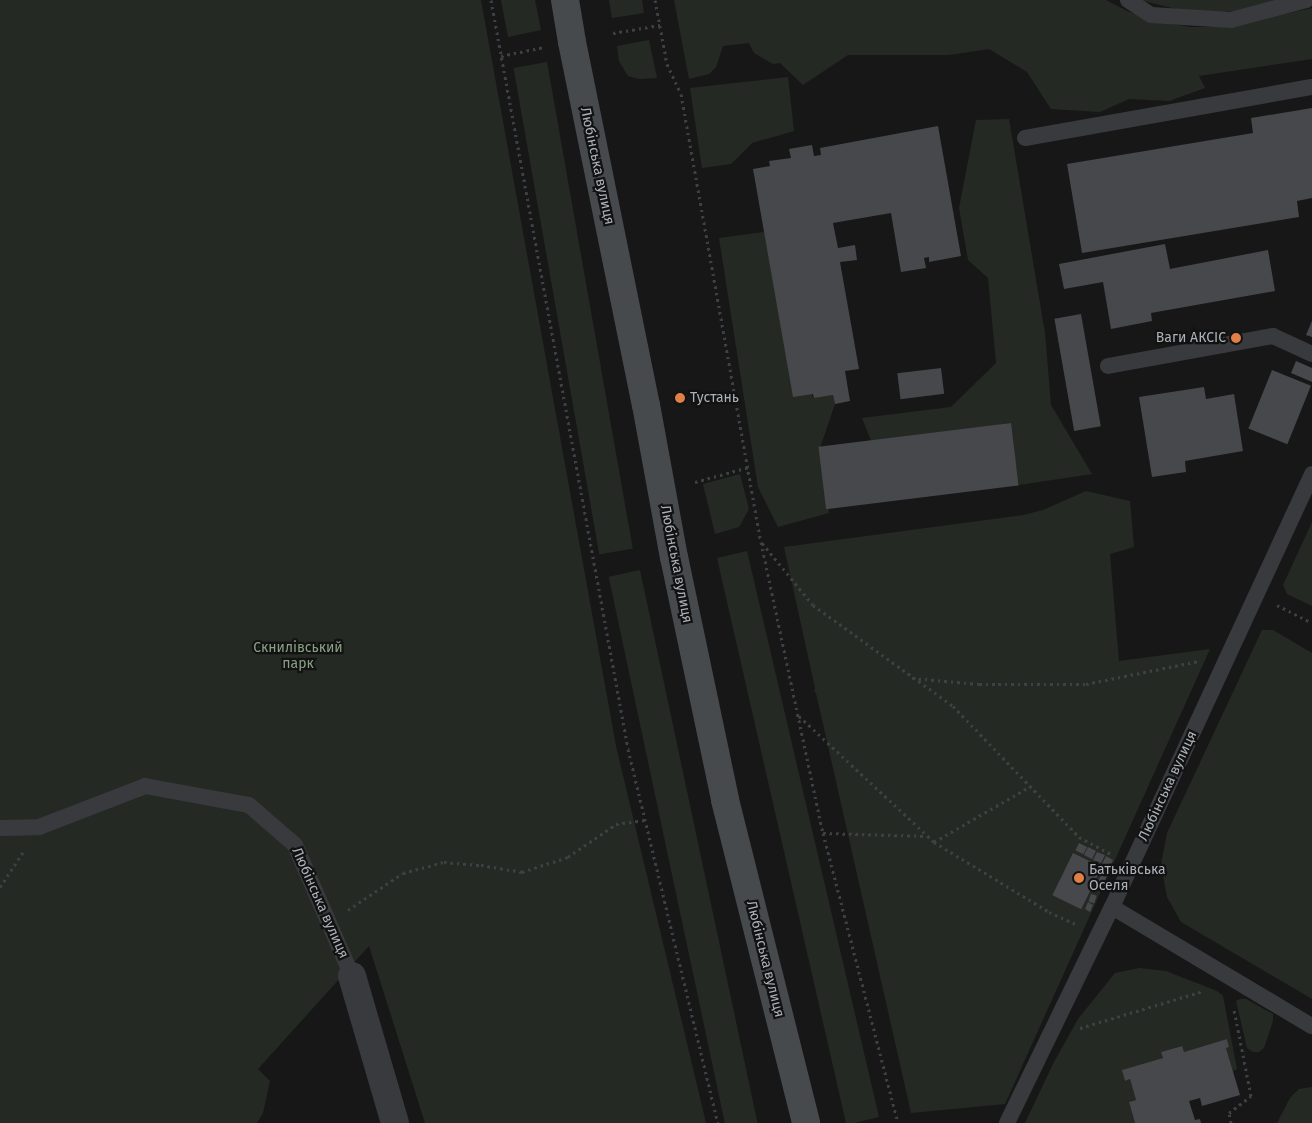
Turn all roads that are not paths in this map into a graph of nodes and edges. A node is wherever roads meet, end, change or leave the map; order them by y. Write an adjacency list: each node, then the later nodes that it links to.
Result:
1 (565, 0): 14 (main road, Любінська вулиця)
2 (1128, 0): 3 (lane)
3 (1306, 0)
4 (1312, 87): 5 (lane)
5 (1025, 138)
6 (1312, 354): 7 (lane)
7 (1108, 366)
8 (1312, 474): 10 (lane, Любінська вулиця)
9 (0, 828): 11 (lane, Любінська вулиця)
10 (1112, 907): 12 (lane); 15 (lane, Любінська вулиця)
11 (352, 976): 13 (street, Любінська вулиця)
12 (1312, 1026)
13 (395, 1123)
14 (806, 1123)
15 (1007, 1123)

